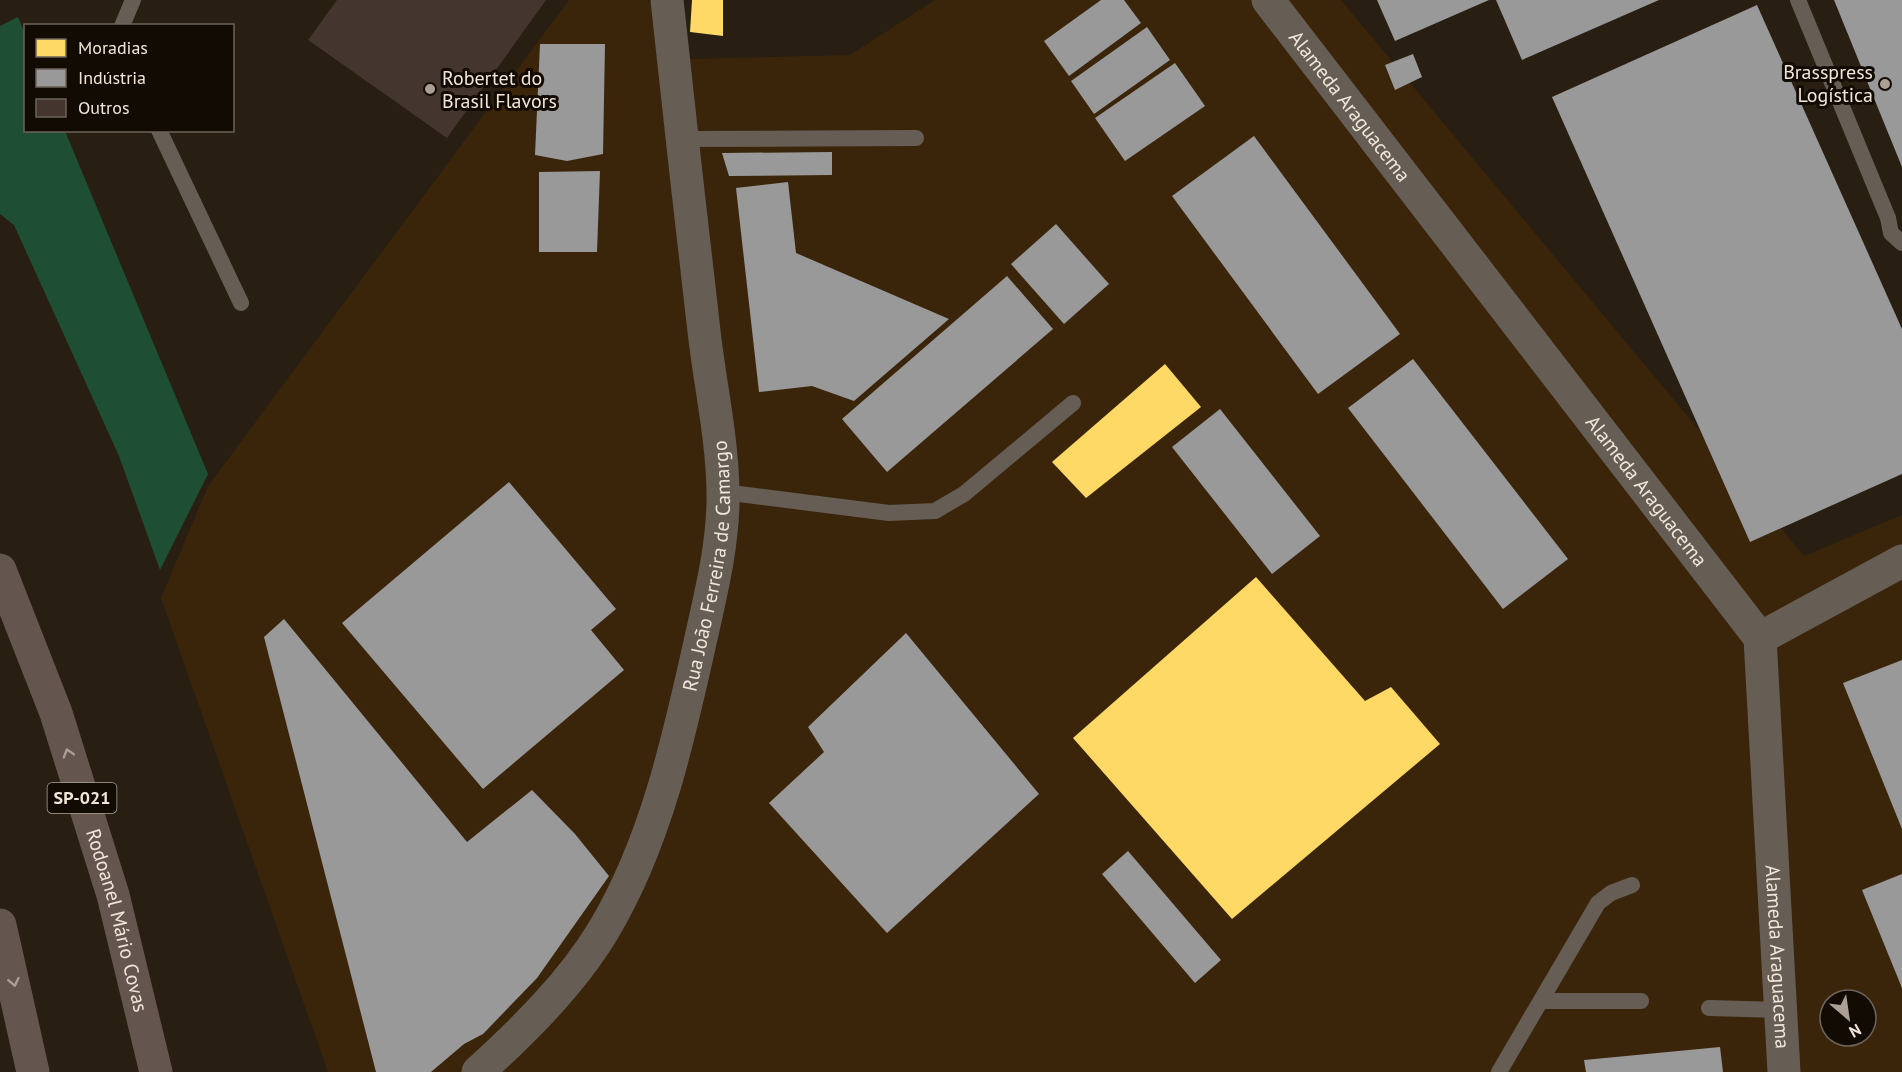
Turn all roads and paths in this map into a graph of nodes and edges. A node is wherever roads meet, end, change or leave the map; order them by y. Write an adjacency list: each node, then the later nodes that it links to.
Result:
1 (133, 0): 5 (lane)
2 (667, 0): 8 (street, Rua João Ferreira de Camargo)
3 (1268, 0): 15 (street, Alameda Araguacema)
4 (1798, 0): 9 (lane)
5 (123, 24)
6 (160, 132): 10 (lane)
7 (916, 138): 8 (lane)
8 (682, 139): 12 (street, Rua João Ferreira de Camargo)
9 (1902, 243)
10 (241, 303)
11 (1073, 403): 12 (lane)
12 (723, 492): 24 (street, Rua João Ferreira de Camargo)
13 (1902, 561): 15 (street)
14 (0, 570): 23 (highway, Rodoanel Mário Covas / SP-021, one-way to 14)
15 (1760, 638): 21 (street, Alameda Araguacema)
16 (1632, 885): 18 (lane)
17 (0, 925): 22 (highway, one-way to 22)
18 (1543, 1001): 19 (lane); 25 (lane)
19 (1641, 1001)
20 (1709, 1008): 21 (lane)
21 (1780, 1010): 26 (street, Alameda Araguacema)
22 (33, 1072)
23 (156, 1072)
24 (478, 1072)
25 (1499, 1072)
26 (1784, 1072)

